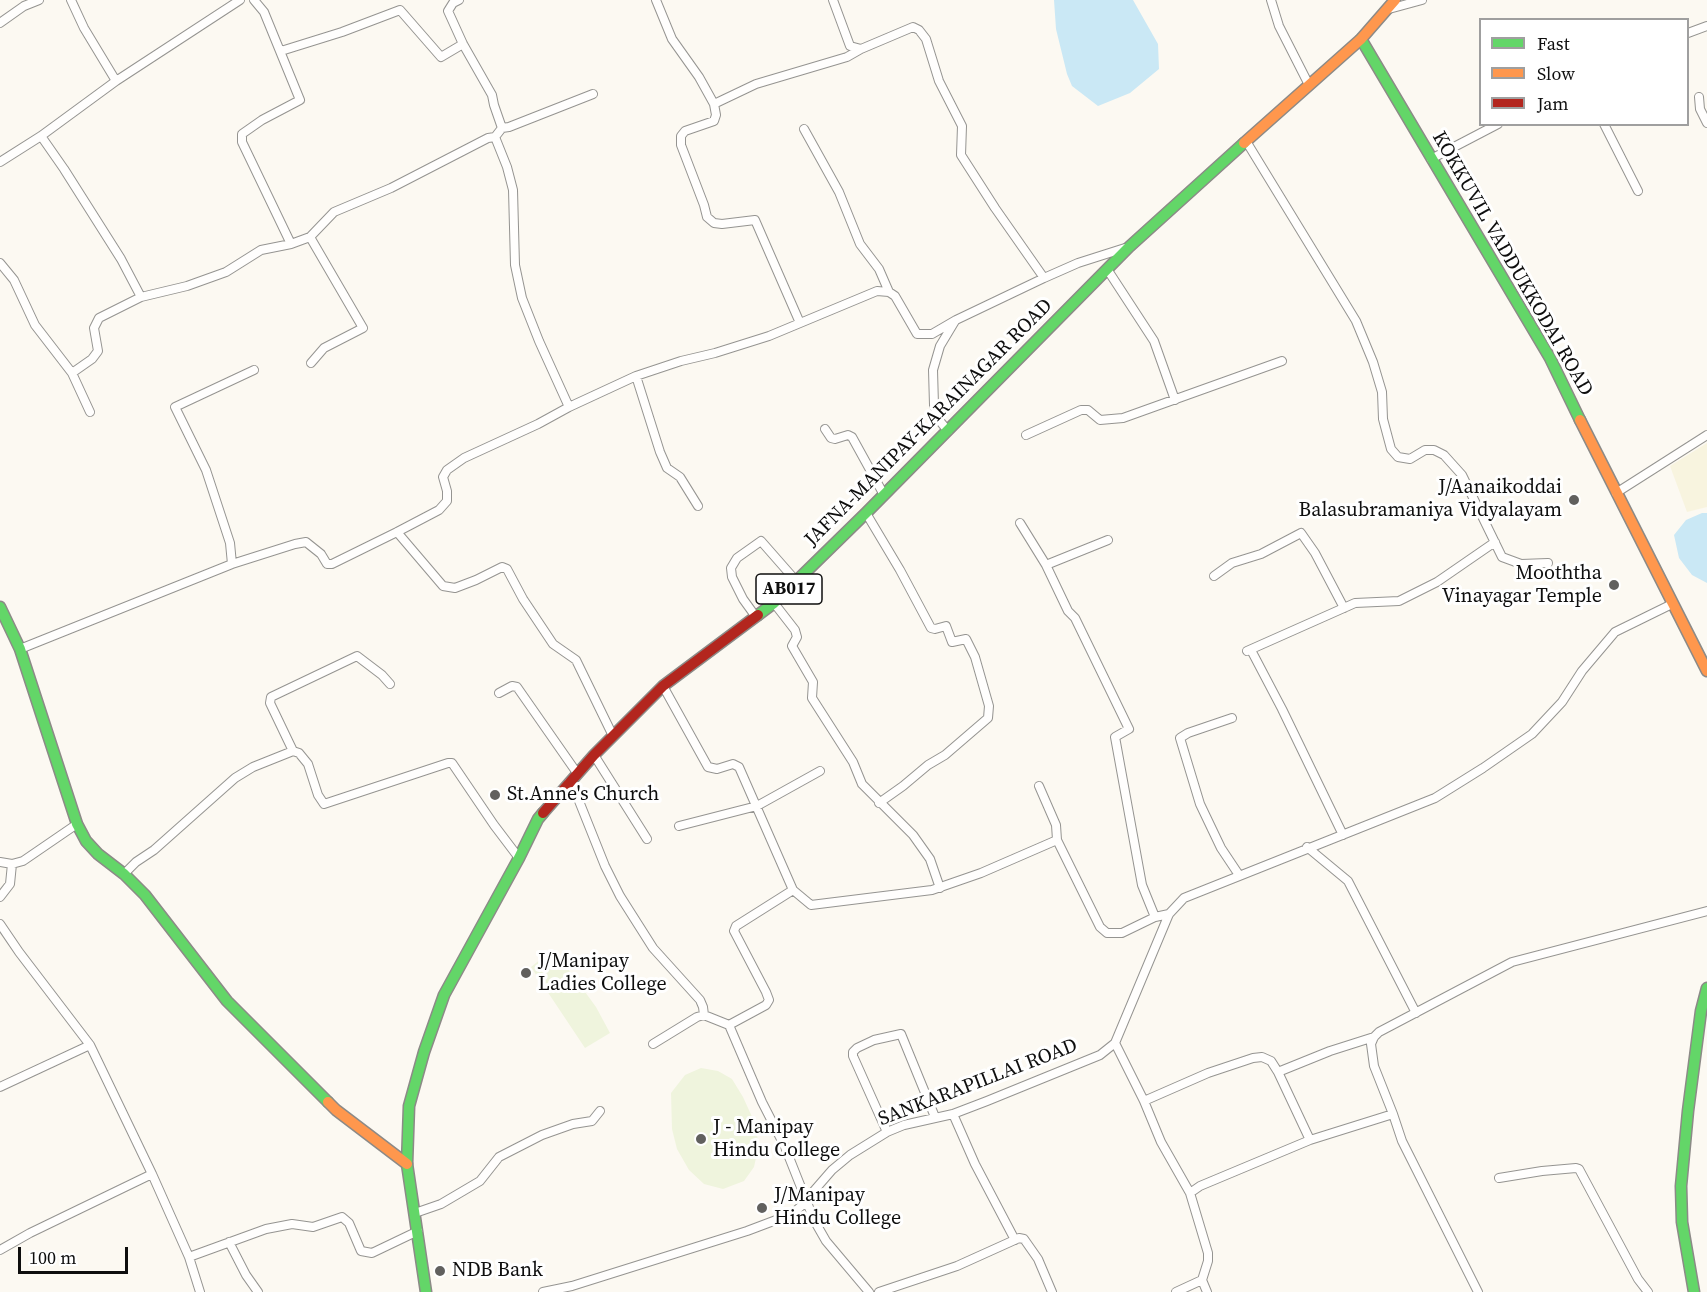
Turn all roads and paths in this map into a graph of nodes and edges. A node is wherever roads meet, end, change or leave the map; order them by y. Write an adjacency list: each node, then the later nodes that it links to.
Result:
1 (39, 0): 12 (street)
2 (71, 0): 19 (street)
3 (240, 0): 19 (street)
4 (254, 0): 18 (street)
5 (459, 0): 16 (street)
6 (656, 0): 23 (street)
7 (833, 0): 17 (street)
8 (1271, 0): 20 (street)
9 (1395, 0): 11 (main road, JAFNA-MANIPAY-KARAINAGAR ROAD / AB017)
10 (1422, 0): 11 (street)
11 (1387, 9): 15 (main road, JAFNA-MANIPAY-KARAINAGAR ROAD / AB017)
12 (0, 24)
13 (1707, 26): 14 (street)
14 (1689, 33)
15 (1361, 39): 20 (main road, JAFNA-MANIPAY-KARAINAGAR ROAD / AB017); 32 (main road, KOKKUVIL VADDUKKODAI ROAD)
16 (463, 44): 18 (street); 27 (street)
17 (861, 49): 23 (street); 40 (street)
18 (281, 51): 36 (street)
19 (116, 81): 29 (street)
20 (1309, 85): 31 (main road, JAFNA-MANIPAY-KARAINAGAR ROAD / AB017)
21 (593, 94): 27 (street)
22 (1700, 97): 24 (street)
23 (714, 104): 44 (street)
24 (1707, 123)
25 (1494, 126): 32 (street)
26 (1605, 126): 34 (street)
27 (502, 128): 30 (street)
28 (804, 129): 41 (street)
29 (41, 136): 33 (street); 42 (street)
30 (495, 137): 35 (street); 51 (street)
31 (1246, 141): 37 (main road, JAFNA-MANIPAY-KARAINAGAR ROAD / AB017); 64 (street)
32 (1431, 159): 57 (main road, KOKKUVIL VADDUKKODAI ROAD)
33 (0, 162)
34 (1638, 191)
35 (310, 237): 36 (street); 46 (street)
36 (291, 244): 42 (street)
37 (1129, 247): 39 (main road, JAFNA-MANIPAY-KARAINAGAR ROAD / AB017); 40 (street)
38 (0, 263): 48 (street)
39 (1107, 269): 50 (street); 54 (main road, JAFNA-MANIPAY-KARAINAGAR ROAD / AB017)
40 (1044, 278): 43 (street)
41 (890, 292): 43 (street); 44 (street)
42 (141, 297): 48 (street)
43 (956, 320): 54 (street)
44 (801, 323): 49 (street)
45 (1282, 361): 50 (street)
46 (311, 363)
47 (254, 370): 66 (street)
48 (72, 373): 52 (street)
49 (636, 376): 51 (street); 59 (street)
50 (1175, 400): 55 (street)
51 (569, 406): 62 (street)
52 (90, 412)
53 (825, 429): 58 (street)
54 (948, 431): 58 (main road, JAFNA-MANIPAY-KARAINAGAR ROAD / AB017)
55 (1026, 435)
56 (1707, 435): 57 (street)
57 (1616, 494): 71 (main road, KOKKUVIL VADDUKKODAI ROAD)
58 (884, 495): 60 (main road, JAFNA-MANIPAY-KARAINAGAR ROAD / AB017)
59 (698, 506)
60 (866, 513): 69 (main road, JAFNA-MANIPAY-KARAINAGAR ROAD / AB017); 88 (street)
61 (1020, 523): 67 (street)
62 (397, 532): 66 (street); 81 (street)
63 (1108, 540): 67 (street)
64 (1495, 542): 65 (street); 73 (street)
65 (1548, 563)
66 (232, 564): 75 (street)
67 (1046, 566): 106 (street)
68 (1214, 576): 73 (street)
69 (796, 582): 70 (main road, JAFNA-MANIPAY-KARAINAGAR ROAD / AB017); 74 (street)
70 (774, 603): 74 (main road, JAFNA-MANIPAY-KARAINAGAR ROAD / AB017); 88 (street)
71 (1672, 604): 76 (main road, KOKKUVIL VADDUKKODAI ROAD); 92 (street)
72 (0, 607): 75 (main road)
73 (1344, 608): 92 (street)
74 (756, 617): 78 (main road, JAFNA-MANIPAY-KARAINAGAR ROAD / AB017)
75 (20, 649): 90 (main road)
76 (1707, 671)
77 (390, 684): 82 (street)
78 (663, 686): 81 (main road, JAFNA-MANIPAY-KARAINAGAR ROAD / AB017); 89 (street)
79 (499, 693): 85 (street)
80 (1232, 718): 100 (street)
81 (613, 736): 83 (main road, JAFNA-MANIPAY-KARAINAGAR ROAD / AB017)
82 (293, 751): 96 (street); 99 (street)
83 (594, 755): 85 (main road, JAFNA-MANIPAY-KARAINAGAR ROAD / AB017); 93 (street)
84 (820, 771): 89 (street)
85 (577, 773): 86 (main road, JAFNA-MANIPAY-KARAINAGAR ROAD / AB017)
86 (569, 782): 96 (main road, JAFNA-MANIPAY-KARAINAGAR ROAD / AB017); 110 (street)
87 (1039, 786): 94 (street)
88 (879, 803): 101 (street)
89 (757, 806): 91 (street); 102 (street)
90 (77, 824): 98 (street); 99 (main road)
91 (679, 826)
92 (1343, 835): 95 (street)
93 (647, 839)
94 (1057, 840): 101 (street); 106 (street)
95 (1307, 848): 100 (street); 109 (street)
96 (519, 858): 125 (main road, JAFNA-MANIPAY-KARAINAGAR ROAD / AB017)
97 (0, 862): 98 (street)
98 (12, 864): 103 (street)
99 (124, 874): 125 (main road)
100 (1239, 875): 105 (street)
101 (940, 888): 102 (street)
102 (793, 890): 111 (street)
103 (0, 897)
104 (1707, 911): 109 (street)
105 (1169, 914): 106 (street); 113 (street)
106 (1155, 917)
107 (0, 924): 115 (street)
108 (1707, 988): 148 (main road)
109 (1416, 1013): 112 (street)
110 (704, 1015): 111 (street); 114 (street)
111 (729, 1025): 129 (street)
112 (1374, 1037): 116 (street); 121 (street)
113 (1115, 1042): 118 (street); 120 (street, SANKARAPILLAI ROAD)
114 (653, 1044)
115 (90, 1045): 117 (street); 126 (street)
116 (1278, 1072): 118 (street); 124 (street)
117 (0, 1087)
118 (1144, 1101): 128 (street)
119 (600, 1111): 130 (street)
120 (953, 1114): 122 (street, SANKARAPILLAI ROAD); 132 (street)
121 (1394, 1114): 124 (street); 146 (street)
122 (935, 1117): 123 (street, SANKARAPILLAI ROAD); 123 (street)
123 (887, 1132): 129 (street, SANKARAPILLAI ROAD)
124 (1310, 1140): 128 (street)
125 (407, 1164): 130 (main road, JAFNA-MANIPAY-KARAINAGAR ROAD / AB017)
126 (152, 1174): 134 (street); 135 (street)
127 (1499, 1178): 147 (street)
128 (1190, 1193): 136 (street)
129 (807, 1201): 140 (street, SANKARAPILLAI ROAD); 141 (street)
130 (415, 1213): 131 (main road, JAFNA-MANIPAY-KARAINAGAR ROAD / AB017)
131 (418, 1231): 133 (street); 139 (main road, JAFNA-MANIPAY-KARAINAGAR ROAD / AB017)
132 (1015, 1240): 142 (street); 143 (street)
133 (229, 1242): 135 (street); 138 (street)
134 (0, 1250)
135 (189, 1257): 137 (street)
136 (1202, 1280): 144 (street); 145 (street)
137 (200, 1292)
138 (258, 1292)
139 (426, 1292)
140 (543, 1292)
141 (869, 1292)
142 (879, 1292)
143 (1052, 1292)
144 (1176, 1292)
145 (1207, 1292)
146 (1478, 1292)
147 (1648, 1292)
148 (1694, 1292)

